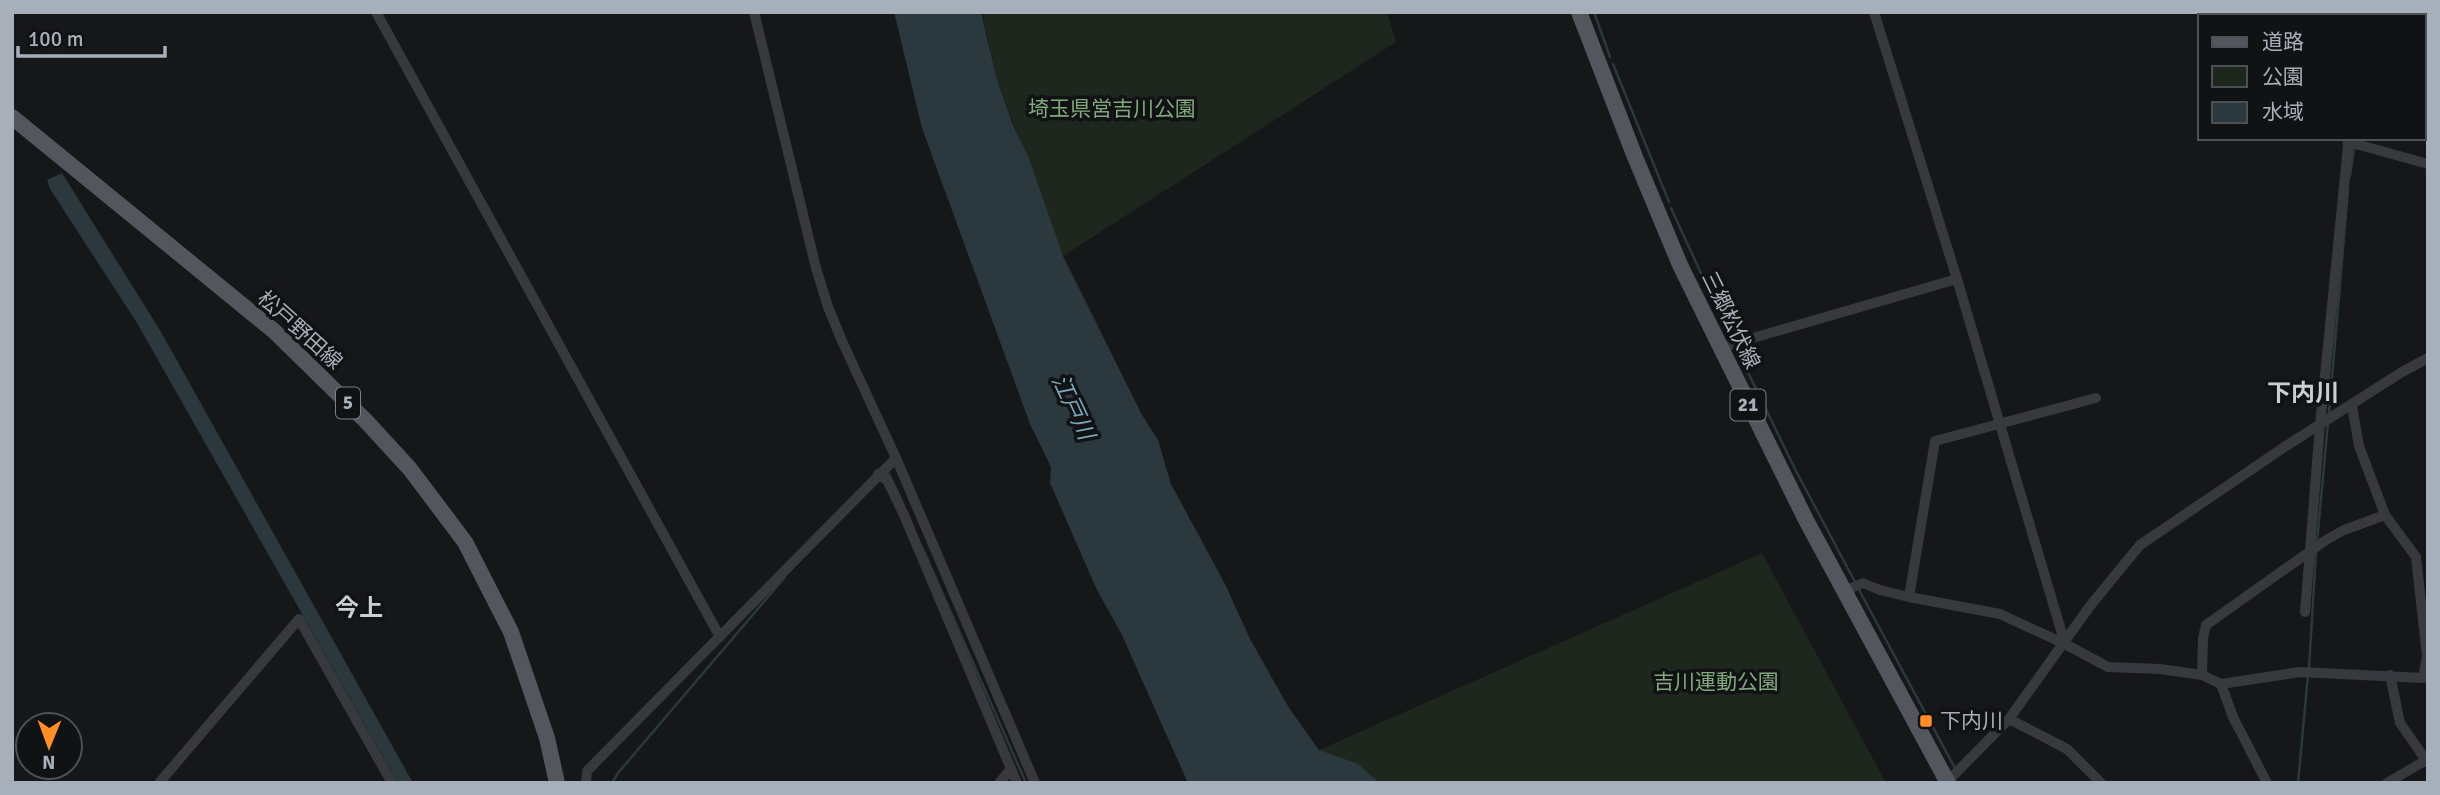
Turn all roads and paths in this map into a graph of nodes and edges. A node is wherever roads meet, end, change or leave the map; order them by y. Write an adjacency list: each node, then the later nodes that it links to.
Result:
1 (376, 12): 23 (street)
2 (754, 12): 15 (street)
3 (1579, 12): 9 (main road, 三郷松伏線 / 21)
4 (1874, 12): 8 (street)
5 (12, 117): 34 (main road, 松戸野田線 / 5)
6 (2348, 142): 7 (street); 14 (street)
7 (2428, 164)
8 (1957, 279): 9 (street); 13 (street)
9 (1723, 349): 19 (main road, 三郷松伏線 / 21)
10 (2428, 358): 12 (street)
11 (2096, 398): 13 (street)
12 (2352, 405): 14 (street); 17 (street)
13 (2000, 425): 21 (street); 24 (street)
14 (2320, 425): 18 (street); 24 (street)
15 (896, 458): 16 (street); 38 (street)
16 (878, 474): 23 (street); 30 (street)
17 (2385, 515): 18 (street); 20 (street)
18 (2309, 551): 22 (street); 25 (street)
19 (1848, 589): 21 (street); 31 (main road, 三郷松伏線 / 21)
20 (2425, 596): 26 (street)
21 (1909, 597): 24 (street)
22 (2305, 612)
23 (720, 637): 35 (street)
24 (2065, 644): 25 (street); 28 (street)
25 (2202, 675): 27 (street)
26 (2390, 675): 27 (street); 29 (street)
27 (2221, 684): 40 (street)
28 (2009, 719): 31 (street); 39 (street)
29 (2427, 761): 41 (street)
30 (1010, 770): 36 (street); 37 (street)
31 (1953, 777)
32 (159, 783): 33 (street)
33 (393, 783)
34 (557, 783)
35 (586, 783)
36 (999, 783)
37 (1017, 783)
38 (1035, 783)
39 (2101, 783)
40 (2267, 783)
41 (2387, 783)

